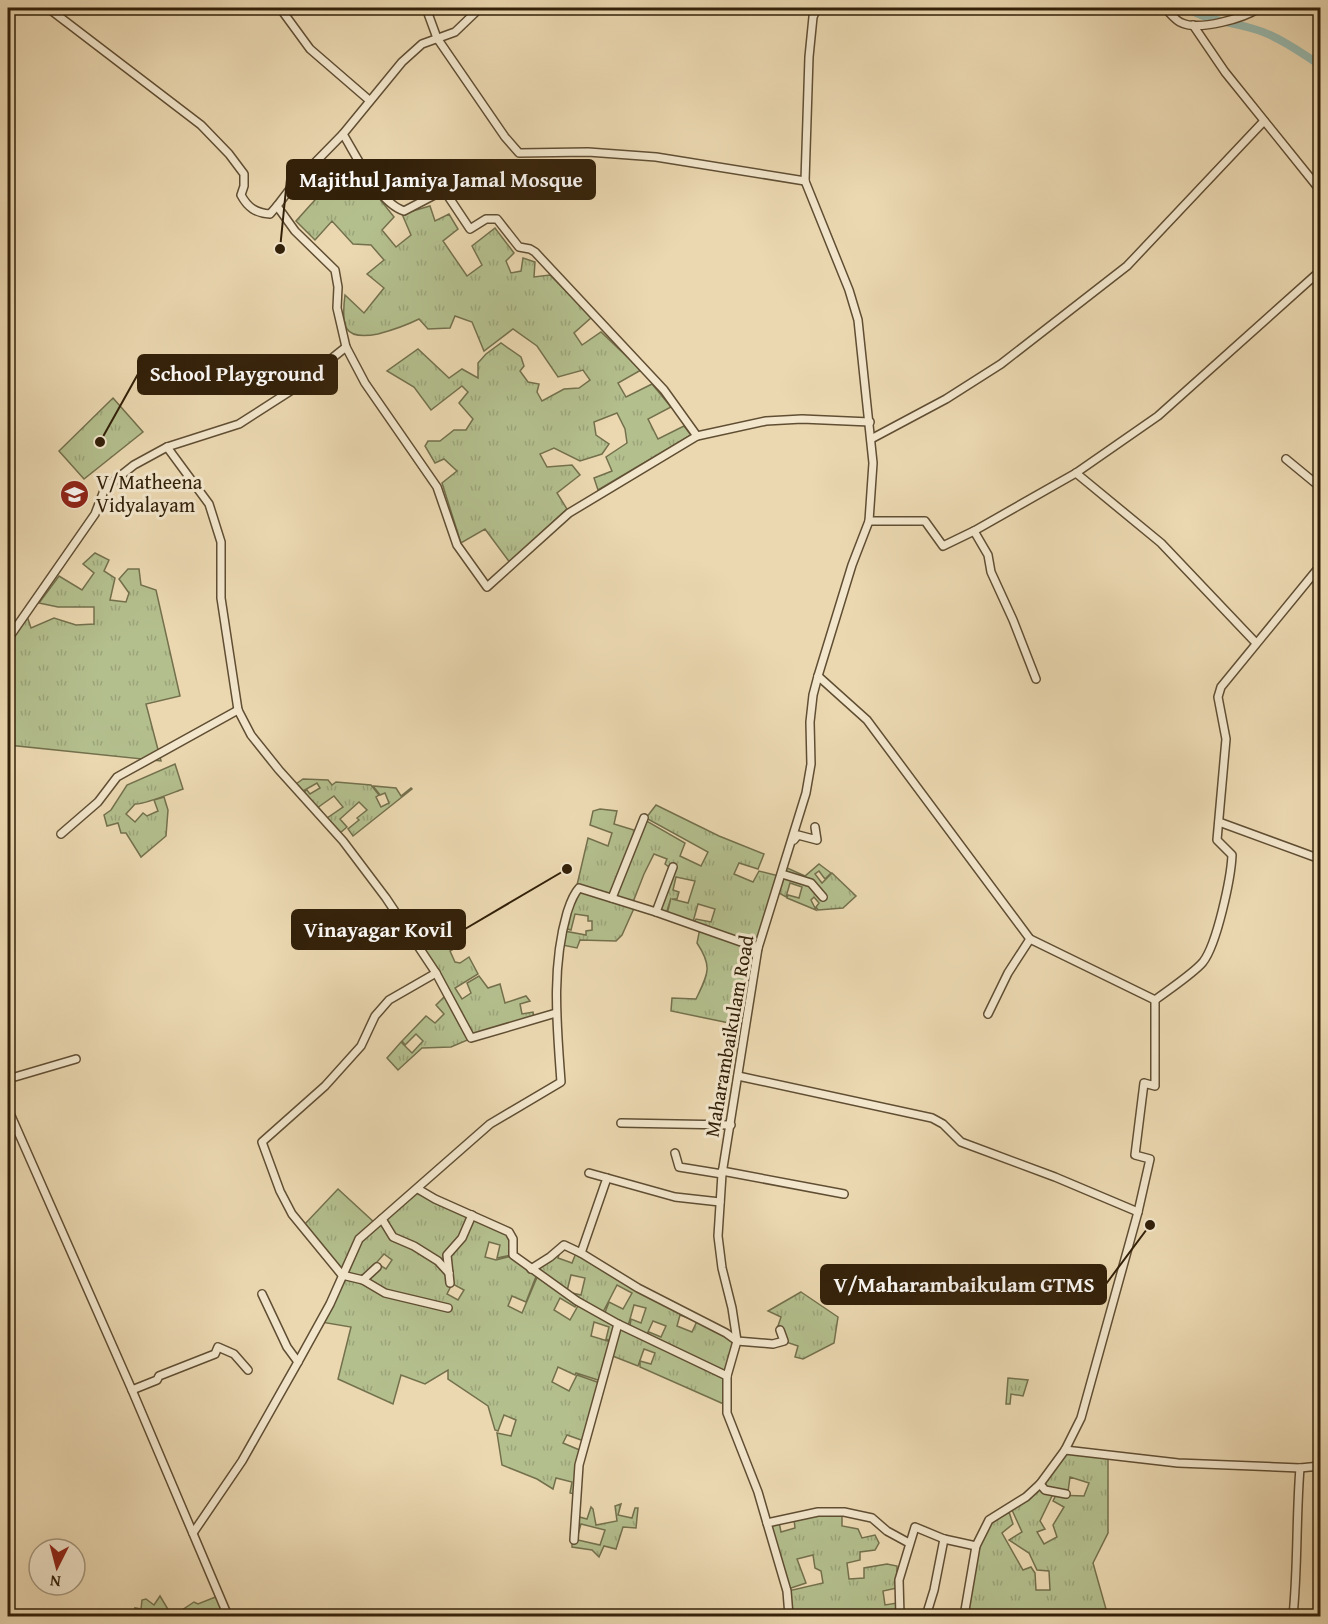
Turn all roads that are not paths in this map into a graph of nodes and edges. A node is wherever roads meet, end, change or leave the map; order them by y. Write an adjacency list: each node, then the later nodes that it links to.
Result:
1 (48, 8): 15 (street)
2 (280, 8): 10 (street)
3 (426, 8): 9 (street)
4 (480, 8): 9 (street)
5 (818, 8): 13 (street, Maharambaikulam Road)
6 (1165, 8): 8 (street)
7 (1260, 8): 8 (street)
8 (1193, 25): 11 (street)
9 (437, 38): 10 (street); 13 (street)
10 (369, 100): 12 (street)
11 (1264, 121): 14 (street); 20 (street)
12 (343, 134): 15 (street); 19 (street)
13 (805, 181): 18 (street, Maharambaikulam Road)
14 (1320, 190)
15 (277, 206): 17 (street)
16 (1320, 271): 23 (street)
17 (346, 347): 19 (street); 21 (street)
18 (870, 422): 19 (street); 20 (street, Maharambaikulam Road)
19 (697, 436)
20 (871, 439): 25 (street, Maharambaikulam Road)
21 (167, 447): 28 (street); 32 (street)
22 (1286, 459): 24 (street)
23 (1076, 473): 26 (street); 29 (street)
24 (1320, 486)
25 (869, 520): 26 (street); 30 (street, Maharambaikulam Road)
26 (974, 531): 31 (street)
27 (1320, 566): 29 (street)
28 (8, 639)
29 (1256, 643): 34 (street)
30 (818, 676): 37 (street, Maharambaikulam Road); 44 (street)
31 (1036, 678)
32 (238, 710): 36 (street); 46 (street)
33 (644, 818): 42 (street)
34 (1219, 822): 38 (street); 47 (street)
35 (815, 826): 37 (street)
36 (61, 834)
37 (791, 845): 40 (street, Maharambaikulam Road)
38 (1320, 859)
39 (673, 867): 43 (street)
40 (782, 874): 41 (street); 45 (street, Maharambaikulam Road)
41 (823, 897)
42 (612, 898): 43 (street); 48 (street)
43 (656, 912): 45 (street)
44 (1030, 939): 47 (street); 49 (street)
45 (758, 948): 51 (street, Maharambaikulam Road)
46 (436, 973): 48 (street); 70 (street)
47 (1155, 1000): 63 (street)
48 (556, 1013): 60 (street)
49 (988, 1014)
50 (76, 1059): 52 (street)
51 (738, 1076): 55 (street, Maharambaikulam Road); 63 (street)
52 (8, 1079)
53 (8, 1109): 81 (street)
54 (621, 1124): 55 (street)
55 (730, 1125): 58 (street, Maharambaikulam Road)
56 (675, 1153): 58 (street)
57 (589, 1173): 59 (street)
58 (722, 1173): 61 (street); 62 (street, Maharambaikulam Road)
59 (607, 1178): 62 (street); 66 (street)
60 (417, 1189): 64 (street); 65 (street)
61 (844, 1194)
62 (720, 1202): 77 (street, Maharambaikulam Road)
63 (1138, 1212): 82 (street)
64 (472, 1215): 68 (street); 69 (street)
65 (382, 1219): 69 (street); 70 (street)
66 (581, 1253): 68 (street); 77 (street)
67 (377, 1267): 71 (street)
68 (531, 1269): 75 (street)
69 (449, 1273): 72 (street)
70 (342, 1275): 71 (street); 78 (street)
71 (363, 1280): 74 (street)
72 (450, 1283)
73 (262, 1294): 78 (street)
74 (448, 1308)
75 (618, 1324): 80 (street); 90 (street)
76 (780, 1330): 77 (street)
77 (737, 1341): 80 (street, Maharambaikulam Road)
78 (298, 1362): 88 (street)
79 (248, 1370): 81 (street)
80 (727, 1376): 87 (street, Maharambaikulam Road)
81 (132, 1390): 88 (street)
82 (1065, 1450): 84 (street); 85 (street)
83 (1320, 1466): 84 (street)
84 (1300, 1468): 98 (street)
85 (1040, 1485): 86 (street); 92 (street)
86 (1066, 1494)
87 (767, 1523): 91 (street); 94 (street, Maharambaikulam Road)
88 (193, 1533): 93 (street)
89 (944, 1539): 91 (street); 92 (street); 96 (street)
90 (574, 1540)
91 (909, 1543): 95 (street)
92 (976, 1546): 97 (street)
93 (228, 1617)
94 (789, 1617)
95 (900, 1617)
96 (926, 1617)
97 (964, 1617)
98 (1293, 1617)

